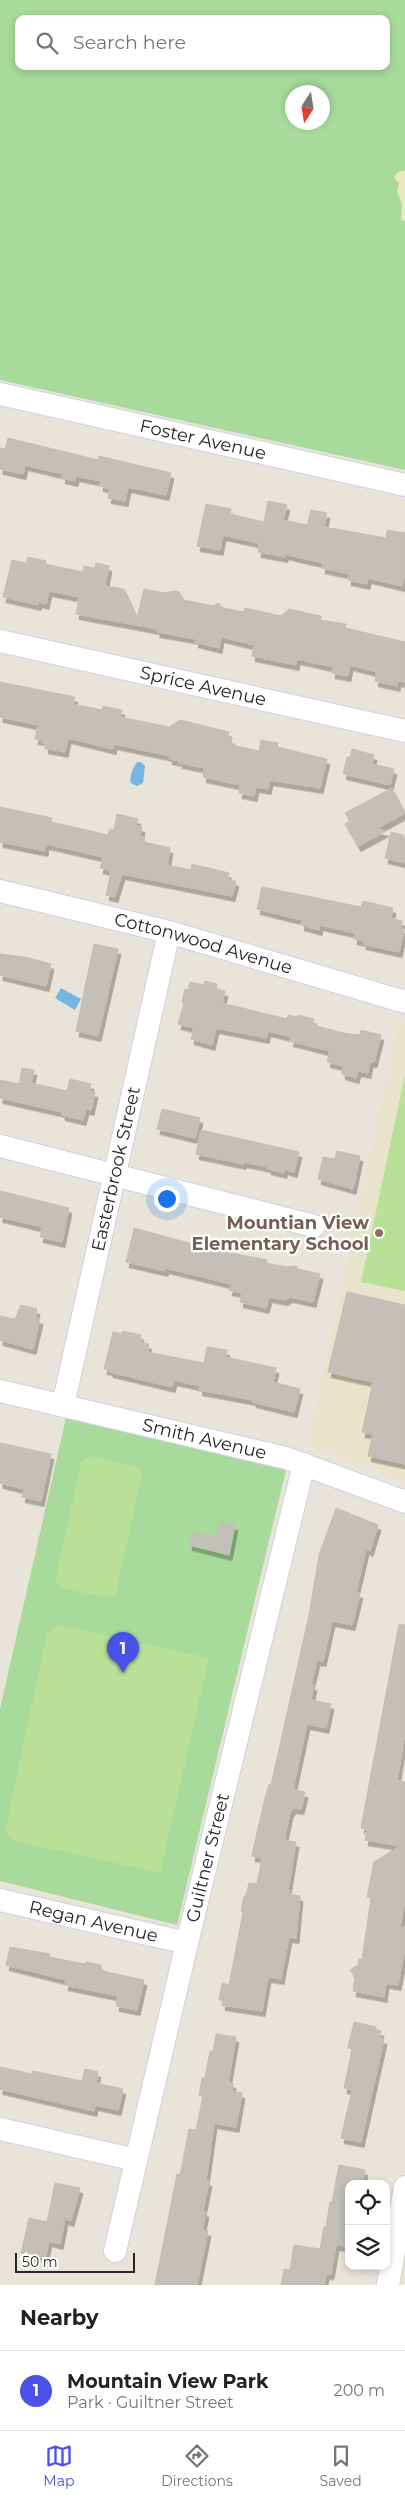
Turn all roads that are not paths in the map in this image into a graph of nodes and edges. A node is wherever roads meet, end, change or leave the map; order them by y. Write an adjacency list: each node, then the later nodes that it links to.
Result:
1 (0, 394): 2 (street, Foster Avenue)
2 (405, 486)
3 (0, 641): 4 (street, Sprice Avenue)
4 (405, 731)
5 (0, 892): 6 (street, Cottonwood Avenue)
6 (169, 932): 7 (street, Cottonwood Avenue); 9 (street, Easterbrook Street)
7 (405, 1002)
8 (0, 1146): 9 (street)
9 (116, 1174): 10 (street); 12 (street, Easterbrook Street)
10 (314, 1226)
11 (0, 1391): 12 (street, Smith Avenue)
12 (63, 1405): 13 (street, Smith Avenue)
13 (304, 1464): 14 (street, Smith Avenue); 16 (street, Guiltner Street)
14 (405, 1502)
15 (0, 1900): 16 (street, Regan Avenue)
16 (187, 1943): 18 (street, Guiltner Street)
17 (0, 2129): 18 (street)
18 (136, 2160): 20 (street, Guiltner Street)
19 (405, 2187): 21 (street)
20 (116, 2252)
21 (388, 2285)

